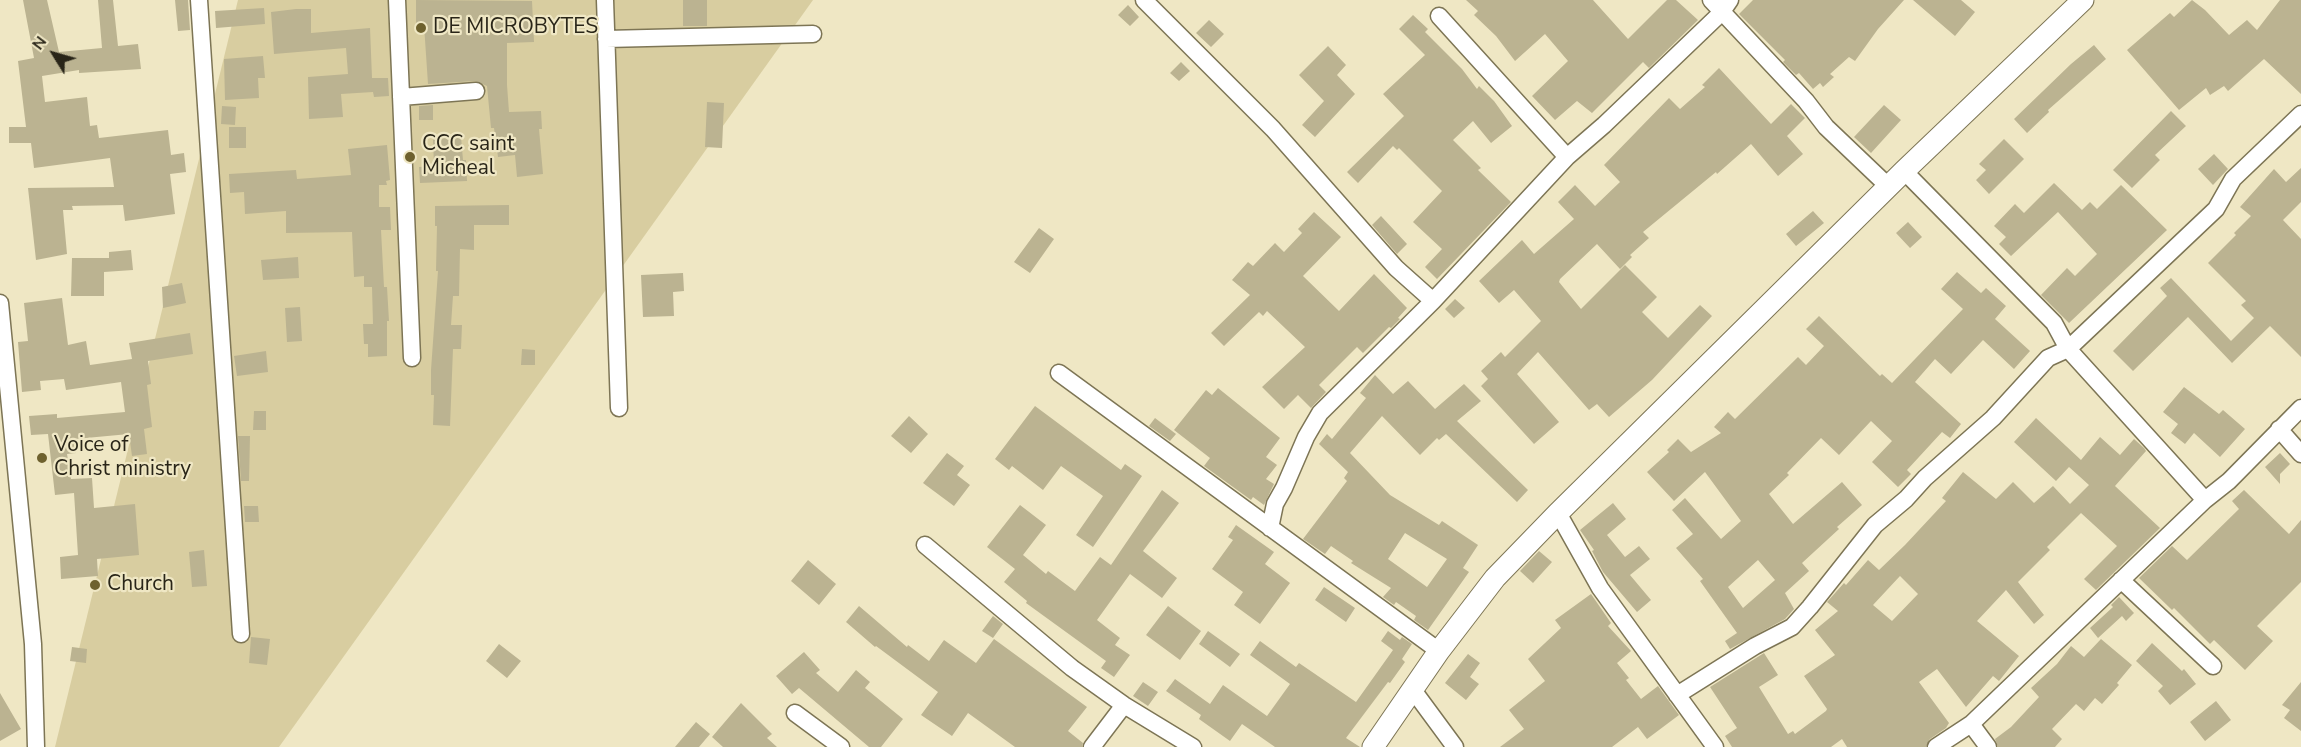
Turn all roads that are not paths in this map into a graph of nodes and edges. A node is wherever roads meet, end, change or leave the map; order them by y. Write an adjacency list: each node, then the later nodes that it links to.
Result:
1 (199, 0): 30 (street)
2 (397, 0): 11 (street)
3 (605, 0): 9 (street)
4 (1144, 0): 16 (street)
5 (2083, 0): 14 (street)
6 (1721, 4): 13 (street); 15 (street)
7 (1439, 16): 13 (street)
8 (813, 34): 9 (street)
9 (606, 39): 21 (street)
10 (476, 91): 11 (street)
11 (401, 97): 19 (street)
12 (2301, 114): 18 (street)
13 (1567, 157): 16 (street)
14 (1904, 171): 15 (street); 18 (street)
15 (1889, 187): 26 (street)
16 (1433, 301): 27 (street)
17 (0, 303): 38 (street)
18 (2068, 349): 25 (street); 34 (street)
19 (412, 358)
20 (1059, 373): 27 (street)
21 (619, 408)
22 (2301, 408): 23 (street)
23 (2279, 429): 24 (street); 25 (street)
24 (2301, 454)
25 (2205, 500): 29 (street)
26 (1558, 513): 31 (street); 34 (street)
27 (1270, 528): 31 (street)
28 (925, 545): 35 (street)
29 (2121, 580): 32 (street); 37 (street)
30 (241, 634)
31 (1438, 651): 33 (street)
32 (2213, 666)
33 (1413, 690): 42 (street); 43 (street)
34 (1677, 695): 44 (street)
35 (1124, 705): 40 (street); 41 (street)
36 (795, 713): 39 (street)
37 (1971, 724): 45 (street); 46 (street)
38 (36, 747)
39 (841, 747)
40 (1092, 747)
41 (1193, 747)
42 (1373, 747)
43 (1455, 747)
44 (1715, 747)
45 (1936, 747)
46 (1988, 747)

